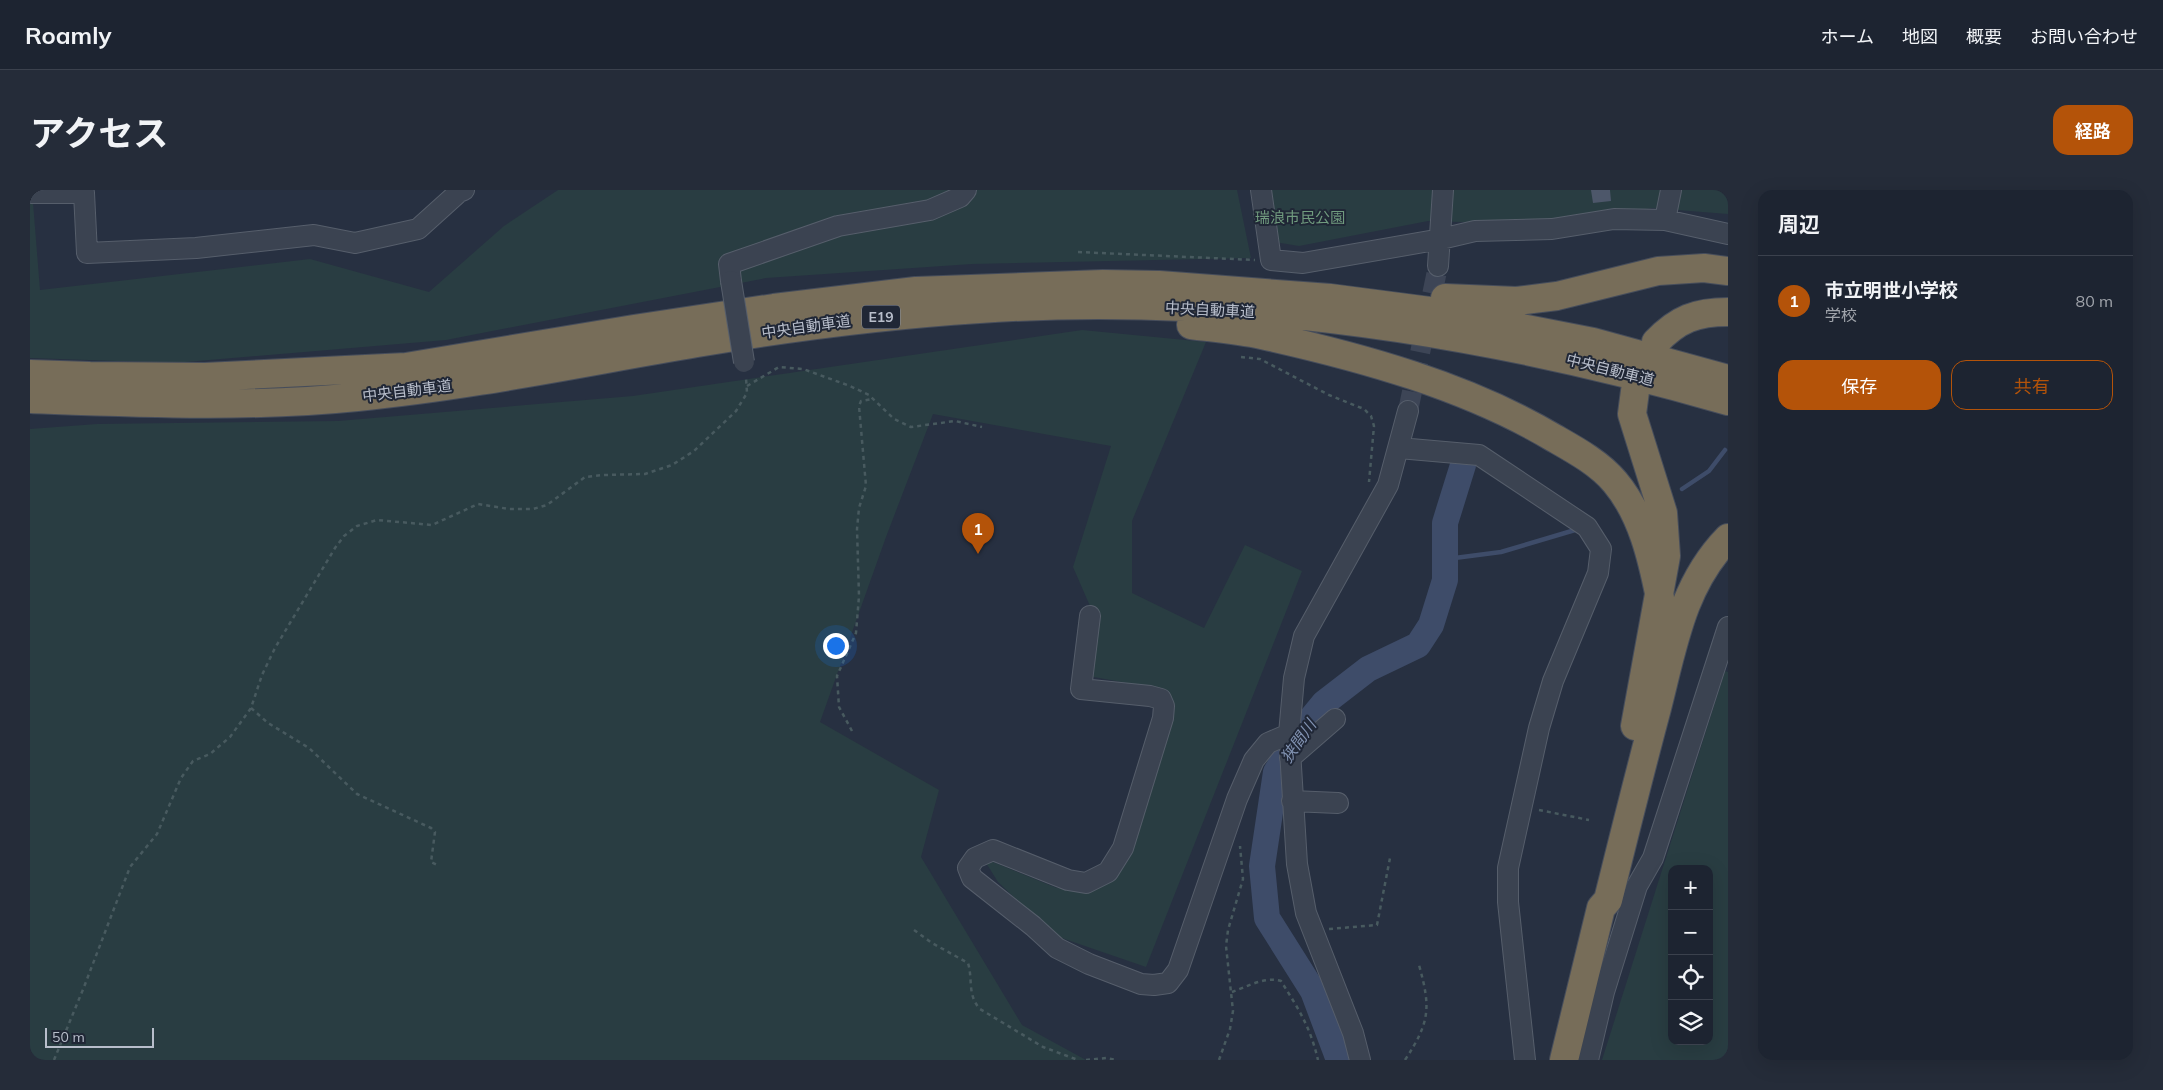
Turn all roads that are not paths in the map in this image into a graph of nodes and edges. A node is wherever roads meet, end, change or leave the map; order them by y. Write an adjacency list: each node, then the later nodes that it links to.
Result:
1 (464, 190): 6 (street)
2 (966, 190): 16 (street, bridge)
3 (1261, 190): 9 (street)
4 (1444, 190): 9 (street)
5 (1670, 190): 7 (street)
6 (30, 194)
7 (1666, 220): 8 (street); 9 (street)
8 (1728, 234)
9 (1441, 239): 10 (street)
10 (1438, 266)
11 (1728, 271): 12 (highway)
12 (1160, 285): 17 (highway, 中央自動車道 / E19); 18 (highway, 中央自動車道 / E19)
13 (1728, 312): 15 (highway)
14 (894, 316): 20 (highway, 中央自動車道 / E19); 21 (highway, 中央自動車道 / E19); 27 (highway)
15 (1656, 342)
16 (744, 362)
17 (30, 374)
18 (1728, 379)
19 (1635, 390): 27 (highway)
20 (30, 399)
21 (1728, 401)
22 (1408, 411): 23 (street)
23 (1399, 448): 31 (street); 37 (street)
24 (1728, 538): 26 (highway)
25 (1728, 559): 26 (highway)
26 (1703, 570): 35 (highway)
27 (1660, 598): 35 (highway)
28 (1090, 616): 31 (street)
29 (1728, 627): 39 (street)
30 (1335, 718): 32 (street)
31 (1289, 734): 32 (street)
32 (1290, 758): 33 (street)
33 (1292, 796): 34 (street); 36 (street)
34 (1338, 803)
35 (1601, 908): 38 (highway)
36 (1360, 1060)
37 (1525, 1060)
38 (1564, 1060)
39 (1588, 1060)

